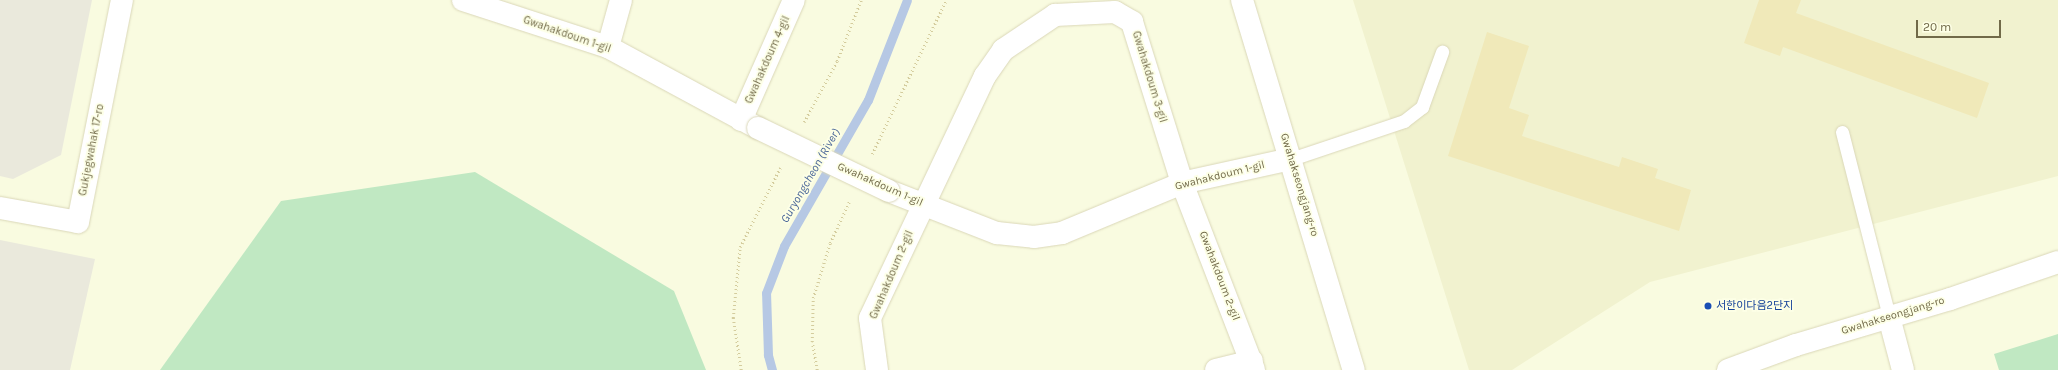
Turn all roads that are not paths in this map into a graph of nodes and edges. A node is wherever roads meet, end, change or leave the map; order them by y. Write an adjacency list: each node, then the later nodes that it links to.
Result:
1 (122, 0): 13 (street, Gukjegwahak 17-ro)
2 (463, 0): 6 (street, Gwahakdoum 1-gil)
3 (621, 0): 6 (street)
4 (794, 0): 8 (street, Gwahakdoum 4-gil)
5 (1242, 0): 10 (street, Gwahakseongjang-ro)
6 (608, 47): 8 (street, Gwahakdoum 1-gil)
7 (1442, 52): 10 (lane)
8 (750, 124): 12 (street, Gwahakdoum 1-gil, bridge)
9 (1842, 132): 15 (lane)
10 (1291, 159): 11 (street, Gwahakdoum 1-gil); 19 (street, Gwahakseongjang-ro)
11 (1182, 183): 12 (street, Gwahakdoum 1-gil); 12 (street, Gwahakdoum 3-gil); 16 (street, Gwahakdoum 2-gil)
12 (922, 205): 17 (street, Gwahakdoum 2-gil)
13 (0, 208)
14 (2058, 262): 15 (street, Gwahakseongjang-ro)
15 (1889, 316): 20 (street, Gwahakseongjang-ro); 21 (street)
16 (1253, 365): 18 (street)
17 (877, 370)
18 (1216, 370)
19 (1354, 370)
20 (1728, 370)
21 (1904, 370)

